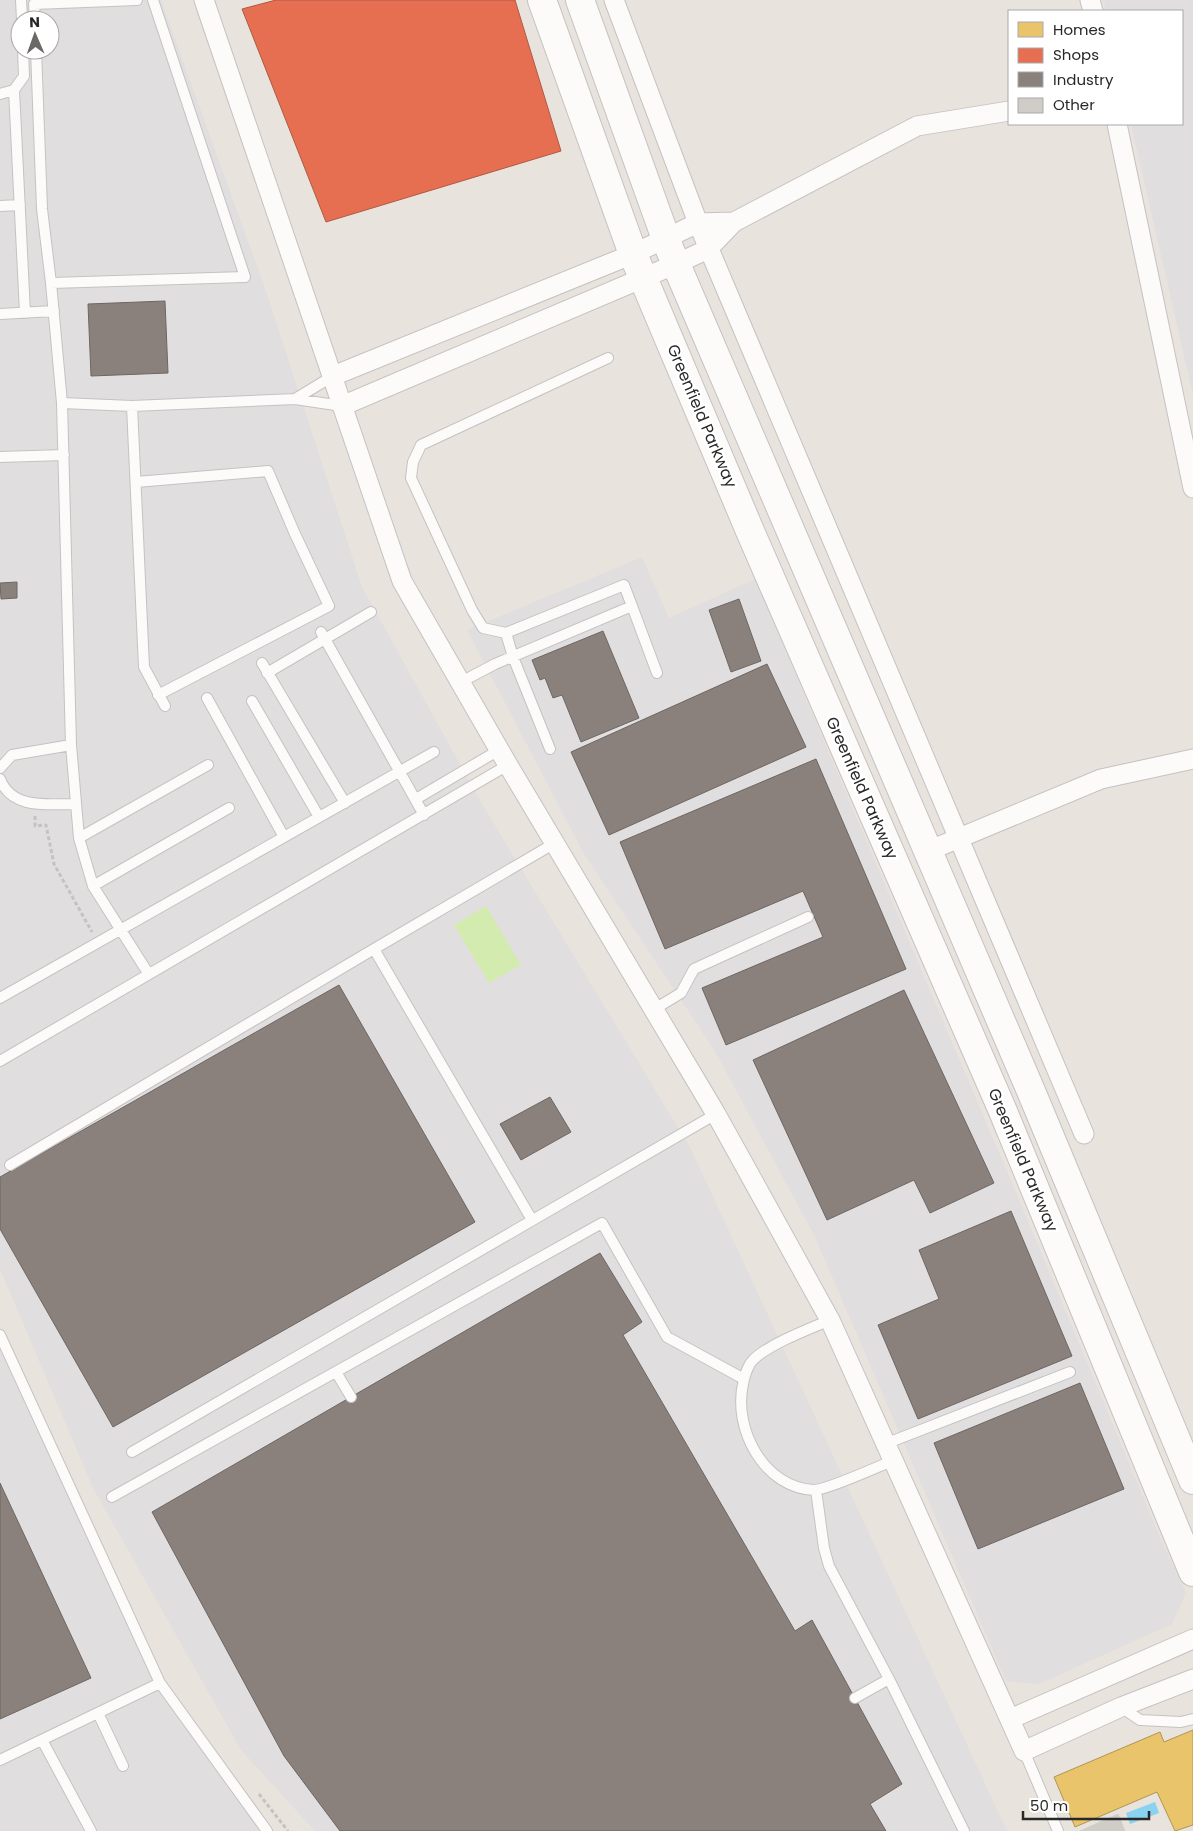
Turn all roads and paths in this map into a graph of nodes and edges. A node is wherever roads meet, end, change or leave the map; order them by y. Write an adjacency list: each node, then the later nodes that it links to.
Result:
1 (137, 0): 7 (lane)
2 (153, 0): 23 (lane)
3 (204, 0): 28 (street)
4 (542, 0): 20 (main road, Greenfield Parkway)
5 (580, 0): 18 (main road, Greenfield Parkway)
6 (614, 0): 17 (street)
7 (34, 10)
8 (23, 60): 10 (lane)
9 (36, 60): 23 (lane)
10 (14, 90): 11 (lane); 14 (lane)
11 (0, 94)
12 (1008, 111): 16 (street)
13 (1117, 125): 36 (street)
14 (20, 205): 15 (lane); 25 (lane)
15 (0, 206)
16 (734, 222): 17 (street); 19 (street)
17 (698, 223): 18 (street); 19 (street)
18 (666, 239): 20 (street); 21 (main road, Greenfield Parkway)
19 (708, 248): 21 (street); 68 (street)
20 (634, 254): 22 (main road, Greenfield Parkway); 28 (street)
21 (676, 264): 22 (street); 70 (main road, Greenfield Parkway)
22 (644, 279): 32 (street); 95 (main road, Greenfield Parkway)
23 (52, 283): 24 (lane)
24 (54, 311): 25 (lane); 30 (lane)
25 (25, 313): 26 (lane)
26 (0, 314)
27 (608, 358): 39 (lane)
28 (332, 376): 29 (lane); 32 (street)
29 (295, 399): 31 (lane); 32 (lane)
30 (62, 403): 31 (lane); 33 (lane)
31 (132, 406): 35 (lane)
32 (342, 406): 45 (street)
33 (64, 455): 34 (lane); 50 (lane)
34 (0, 457)
35 (136, 482): 46 (lane); 46 (lane)
36 (1193, 488)
37 (632, 606): 39 (lane); 41 (lane); 44 (lane)
38 (371, 612): 40 (lane)
39 (506, 633): 41 (lane)
40 (323, 636): 43 (lane); 57 (lane)
41 (513, 657): 45 (lane); 51 (lane)
42 (262, 663): 43 (lane)
43 (267, 673): 60 (lane)
44 (657, 673)
45 (460, 682): 53 (street)
46 (158, 695): 49 (lane)
47 (208, 698): 67 (lane)
48 (252, 701): 65 (lane)
49 (165, 706)
50 (71, 746): 56 (lane); 62 (lane)
51 (550, 748)
52 (434, 752): 57 (lane)
53 (504, 757): 59 (lane); 64 (lane); 69 (street)
54 (1193, 759): 68 (street)
55 (208, 765): 66 (lane)
56 (0, 768)
57 (400, 771): 59 (lane); 60 (lane)
58 (0, 779): 61 (lane)
59 (416, 799): 64 (lane)
60 (345, 803): 65 (lane)
61 (34, 804): 62 (lane); 74 (path)
62 (75, 804): 66 (lane)
63 (229, 808): 71 (lane)
64 (424, 815): 76 (lane)
65 (319, 817): 67 (lane)
66 (78, 838): 71 (lane)
67 (284, 838): 73 (lane)
68 (960, 838): 70 (street); 81 (street)
69 (555, 843): 75 (lane); 78 (street)
70 (928, 851): 92 (main road, Greenfield Parkway)
71 (94, 886): 73 (lane)
72 (808, 917): 78 (lane)
73 (120, 930): 74 (lane); 76 (lane)
74 (98, 943): 77 (lane)
75 (374, 949): 82 (lane); 83 (lane)
76 (148, 973): 79 (lane)
77 (0, 998)
78 (653, 1010): 80 (street)
79 (0, 1061)
80 (716, 1114): 83 (lane); 84 (street)
81 (1084, 1134)
82 (10, 1165)
83 (532, 1220): 90 (lane)
84 (830, 1320): 88 (lane); 91 (street)
85 (0, 1336): 99 (lane)
86 (336, 1372): 88 (lane); 89 (lane); 94 (lane)
87 (1070, 1372): 91 (lane)
88 (744, 1379): 93 (lane)
89 (351, 1397)
90 (132, 1452)
91 (889, 1452): 93 (lane); 104 (street)
92 (1193, 1480)
93 (816, 1490): 97 (lane)
94 (112, 1497)
95 (1193, 1572)
96 (1193, 1639): 104 (street)
97 (889, 1679): 100 (lane); 113 (lane)
98 (1193, 1679): 101 (street)
99 (160, 1682): 102 (lane); 111 (lane)
100 (855, 1698)
101 (1121, 1708): 103 (lane); 106 (street)
102 (98, 1713): 105 (lane); 108 (lane)
103 (1193, 1718)
104 (1010, 1719): 106 (street)
105 (42, 1740): 107 (lane); 110 (lane)
106 (1024, 1752): 114 (lane)
107 (0, 1760)
108 (123, 1766)
109 (258, 1793): 112 (path)
110 (90, 1831)
111 (267, 1831)
112 (288, 1831)
113 (964, 1831)
114 (1058, 1831)

